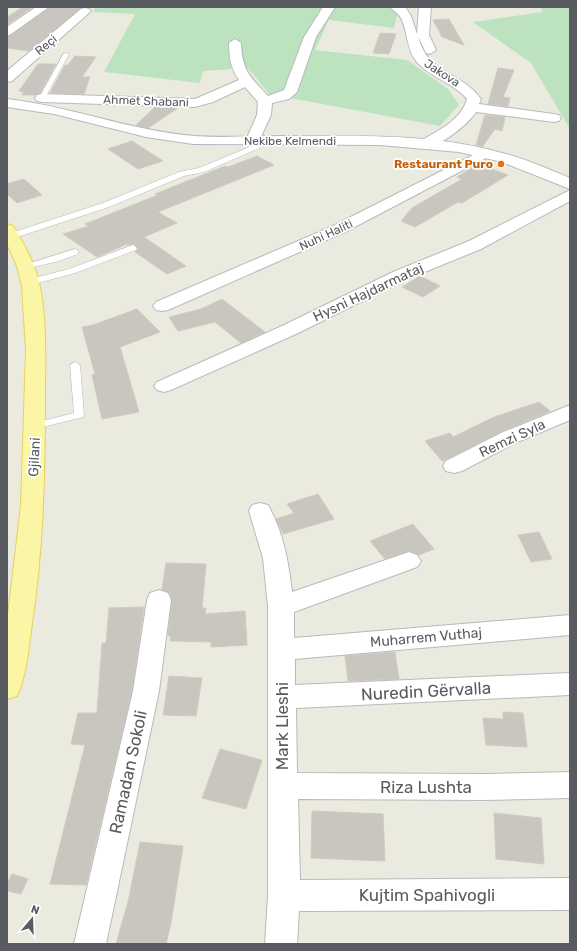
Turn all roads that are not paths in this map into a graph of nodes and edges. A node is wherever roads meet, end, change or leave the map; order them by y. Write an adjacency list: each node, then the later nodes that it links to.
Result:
1 (43, 7): 6 (street)
2 (329, 7): 13 (street)
3 (396, 7): 10 (street, Jakova)
4 (425, 7): 10 (street)
5 (85, 11): 9 (street, Reçi)
6 (7, 32)
7 (235, 43): 11 (street)
8 (66, 54): 12 (lane)
9 (7, 78)
10 (450, 79): 15 (street, Jakova)
11 (246, 82): 12 (street, Ahmet Shabani); 13 (street)
12 (42, 98)
13 (265, 101): 17 (street)
14 (7, 103): 17 (street, Nekibe Kelmendi)
15 (472, 107): 16 (street); 19 (street)
16 (554, 118)
17 (253, 140): 18 (street, Nekibe Kelmendi)
18 (274, 140): 19 (street, Nekibe Kelmendi); 23 (lane)
19 (424, 145): 20 (street, Nekibe Kelmendi)
20 (485, 153): 21 (street, Nekibe Kelmendi); 27 (street, Nuhi Haliti)
21 (570, 184)
22 (570, 195): 29 (street, Hysni Hajdarmataj)
23 (9, 233): 26 (main road, Gjilani)
24 (133, 248): 26 (lane)
25 (75, 252): 26 (lane)
26 (27, 274): 31 (main road, Gjilani)
27 (162, 306)
28 (75, 365): 31 (lane)
29 (164, 386)
30 (570, 412): 32 (street, Remzi Syla)
31 (35, 426): 40 (main road, Gjilani)
32 (454, 466)
33 (260, 511): 36 (street, Mark Lleshi)
34 (409, 561): 36 (street)
35 (159, 600): 46 (street, Ramadan Sokoli)
36 (281, 606): 38 (street, Mark Lleshi)
37 (570, 625): 38 (street, Muharrem Vuthaj)
38 (282, 650): 41 (street, Mark Lleshi)
39 (570, 684): 41 (street, Nuredin Gërvalla)
40 (7, 688)
41 (283, 697): 43 (street, Mark Lleshi)
42 (570, 785): 43 (street, Riza Lushta)
43 (282, 786): 45 (street, Mark Lleshi)
44 (570, 894): 45 (street, Kujtim Spahivogli)
45 (284, 896): 47 (street, Mark Lleshi)
46 (90, 944)
47 (281, 944)

